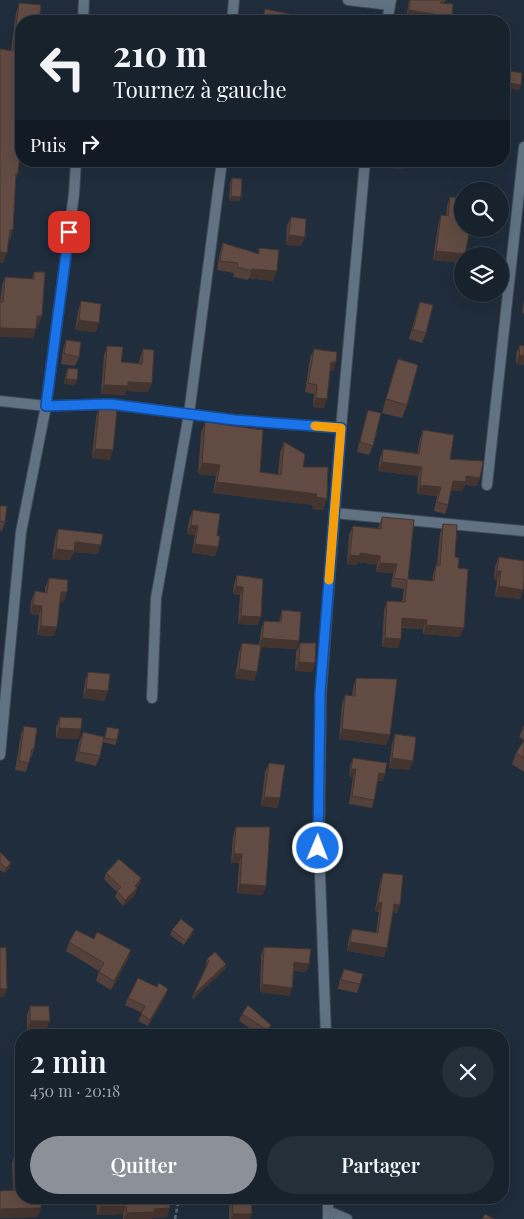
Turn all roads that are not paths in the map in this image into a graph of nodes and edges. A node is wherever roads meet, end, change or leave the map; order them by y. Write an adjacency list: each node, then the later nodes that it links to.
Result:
1 (84, 0): 5 (street)
2 (234, 0): 6 (street)
3 (348, 0): 4 (street)
4 (391, 2): 7 (street)
5 (83, 15)
6 (233, 15)
7 (388, 15)
8 (524, 147): 16 (street)
9 (76, 167): 13 (street)
10 (221, 167): 14 (street)
11 (364, 167): 15 (street)
12 (0, 401): 13 (street)
13 (46, 406): 14 (street); 20 (street)
14 (189, 414): 15 (street); 19 (street)
15 (341, 428): 17 (street)
16 (487, 485)
17 (334, 513): 18 (street); 21 (street)
18 (524, 531)
19 (152, 698)
20 (0, 754)
21 (326, 1029)
22 (328, 1215): 23 (street)
23 (347, 1219)

